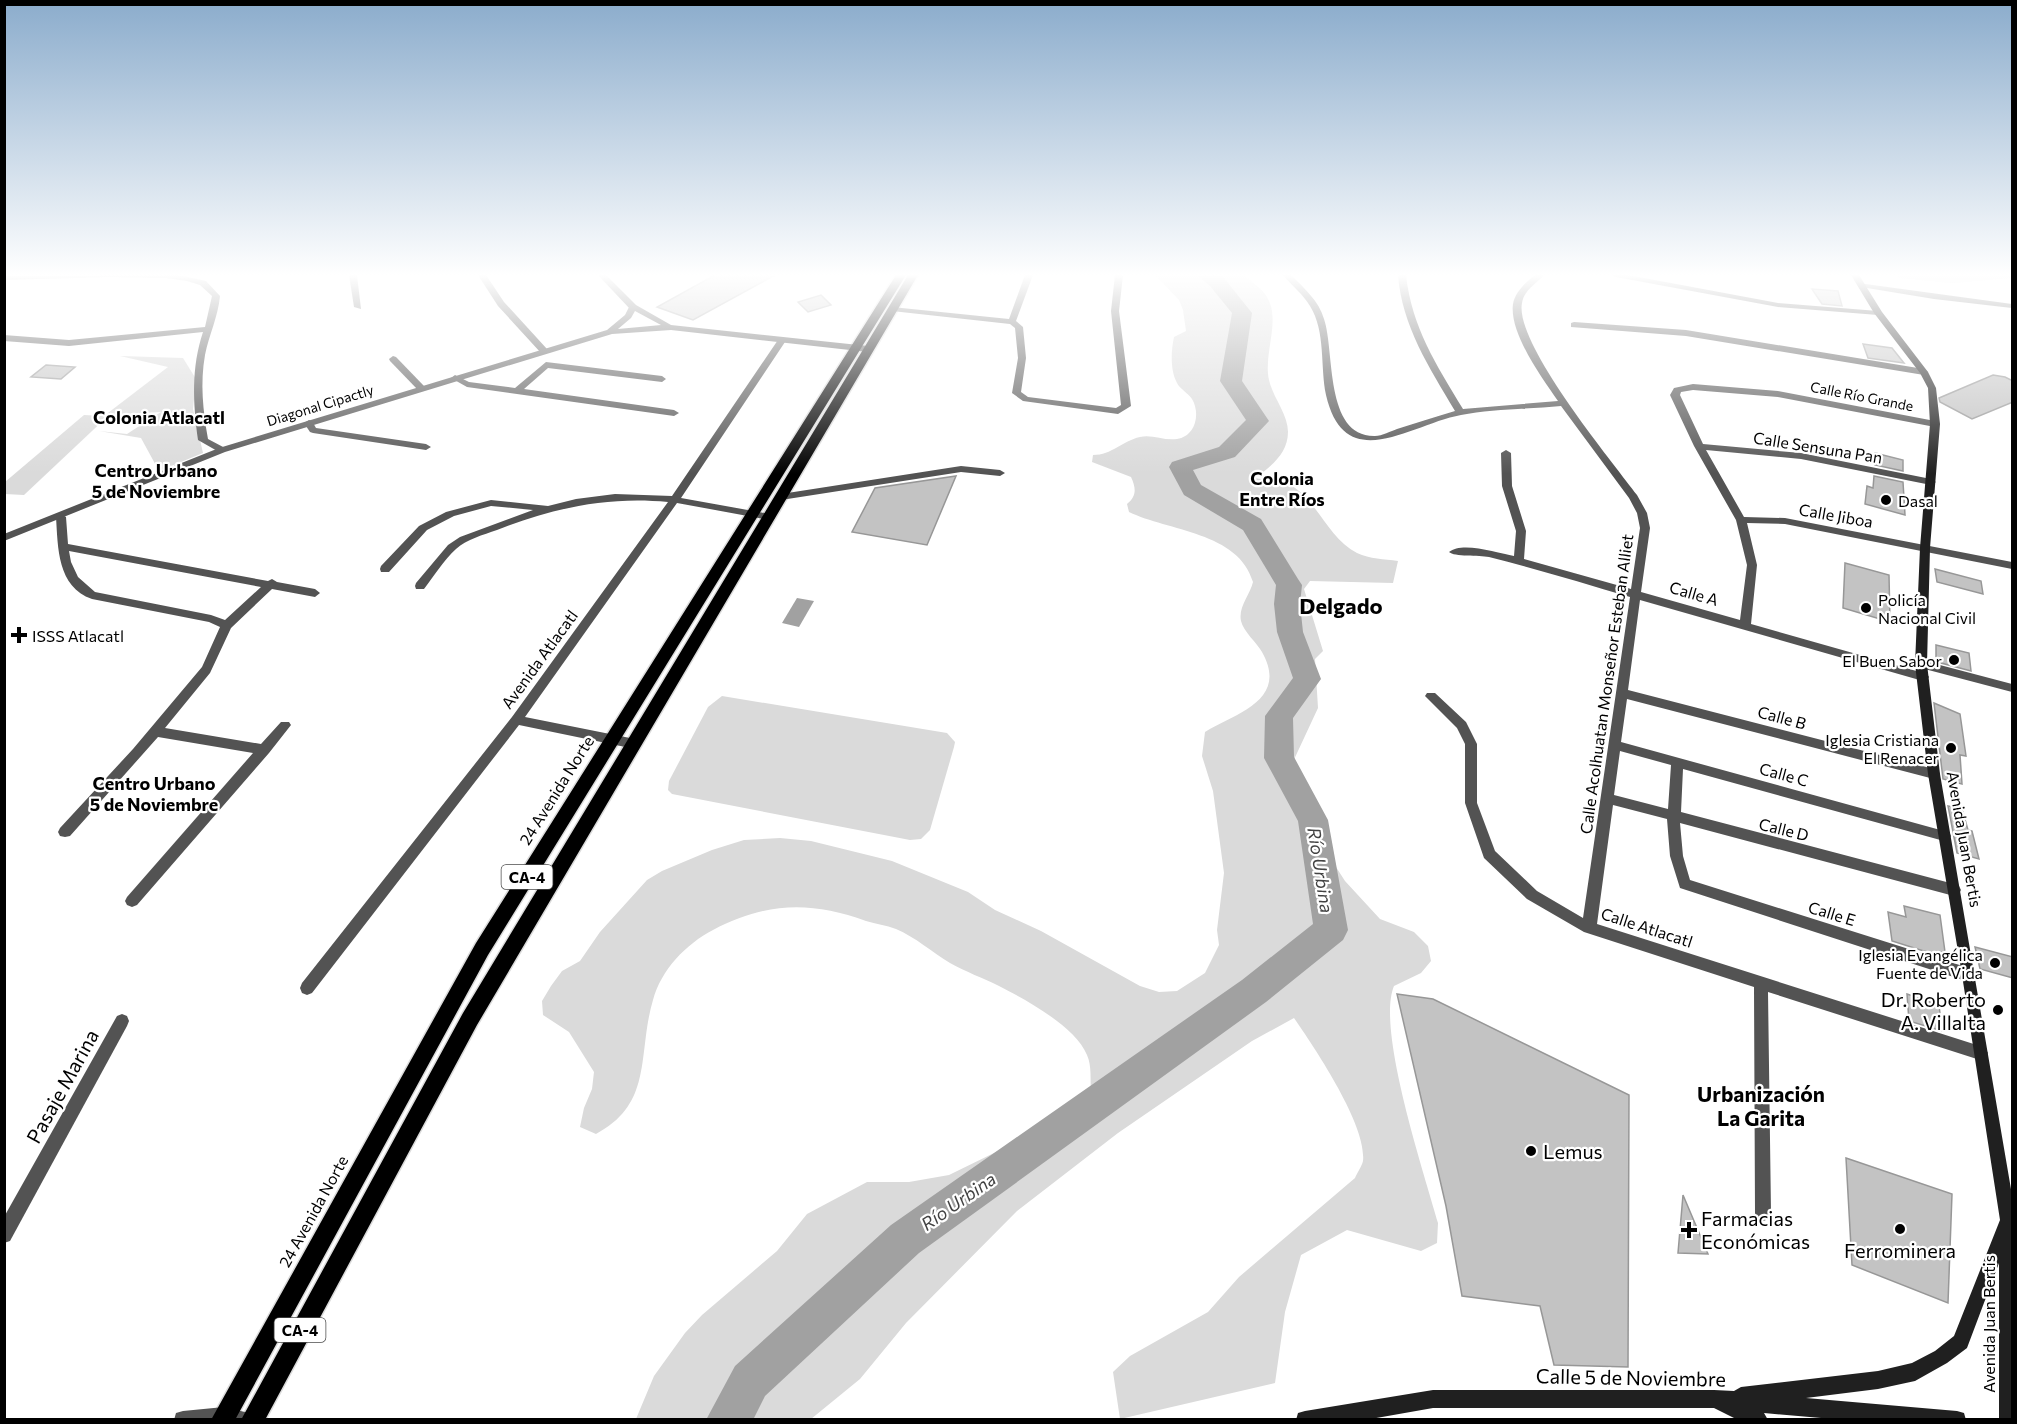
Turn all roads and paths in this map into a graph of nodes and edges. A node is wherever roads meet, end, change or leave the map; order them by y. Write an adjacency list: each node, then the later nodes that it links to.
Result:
1 (49, 341): 2 (street)
2 (83, 341)
3 (205, 341): 32 (street)
4 (535, 341): 18 (street)
5 (577, 341): 18 (street, Diagonal Cipactly)
6 (781, 341): 37 (street, Avenida Atlacatl)
7 (802, 341): 17 (street, Diagonal Cipactly)
8 (865, 341): 17 (main road, CA-4)
9 (867, 341): 17 (main road, CA-4)
10 (1022, 341): 11 (street)
11 (1119, 341)
12 (1323, 341): 26 (street)
13 (1419, 341): 26 (street)
14 (1525, 341): 25 (street, Calle Acolhuatan Monseñor Esteban Alliet)
15 (1738, 341): 20 (street)
16 (1900, 341): 20 (main road, Avenida Juan Bertis)
17 (861, 349): 36 (main road, 24 Avenida Norte / CA-4); 39 (main road, 24 Avenida Norte / CA-4)
18 (544, 351): 21 (street, Diagonal Cipactly)
19 (393, 359): 23 (street)
20 (1924, 372): 29 (main road, Avenida Juan Bertis)
21 (455, 378): 23 (street, Diagonal Cipactly); 24 (street)
22 (662, 379): 24 (street)
23 (421, 388): 28 (street, Diagonal Cipactly)
24 (518, 391): 27 (street)
25 (1565, 403): 26 (street); 52 (street, Calle Acolhuatan Monseñor Esteban Alliet)
26 (1460, 412)
27 (674, 413)
28 (309, 423): 31 (street); 32 (street, Diagonal Cipactly)
29 (1935, 424): 30 (street, Calle Río Grande); 35 (main road, Avenida Juan Bertis)
30 (1699, 446): 35 (street, Calle Sensuna Pan); 41 (street)
31 (426, 447)
32 (222, 450): 40 (street, Diagonal Cipactly)
33 (1506, 453): 46 (street)
34 (1000, 473): 36 (street)
35 (1931, 482): 44 (main road, Avenida Juan Bertis)
36 (782, 497): 39 (main road, 24 Avenida Norte / CA-4)
37 (673, 502): 38 (street); 39 (street); 59 (street, Avenida Atlacatl)
38 (552, 509): 48 (street); 50 (street)
39 (762, 515): 62 (main road, 24 Avenida Norte / CA-4); 63 (main road, 24 Avenida Norte / CA-4)
40 (61, 517): 42 (street, Diagonal Cipactly); 43 (street)
41 (1741, 520): 44 (street, Calle Jiboa); 53 (street)
42 (4, 538)
43 (63, 547): 49 (street); 54 (street)
44 (1924, 548): 47 (street, Calle Jiboa); 55 (main road, Avenida Juan Bertis)
45 (1454, 552): 46 (street, Calle A)
46 (1519, 561): 52 (street, Calle A)
47 (2013, 565)
48 (385, 569)
49 (272, 584): 51 (street); 54 (street)
50 (420, 586)
51 (315, 593)
52 (1635, 593): 53 (street, Calle A); 57 (street, Calle Acolhuatan Monseñor Esteban Alliet)
53 (1745, 624): 55 (street, Calle A)
54 (227, 625): 61 (street)
55 (1922, 670): 56 (street, Calle A); 67 (main road, Avenida Juan Bertis)
56 (2013, 688)
57 (1621, 693): 64 (street, Calle Acolhuatan Monseñor Esteban Alliet); 67 (street, Calle B)
58 (1431, 696): 74 (street, Calle Atlacatl)
59 (516, 720): 62 (street); 77 (street, Avenida Atlacatl)
60 (285, 725): 65 (street)
61 (158, 732): 65 (street); 70 (street)
62 (612, 740): 63 (street); 85 (main road, 24 Avenida Norte / CA-4)
63 (634, 744): 87 (main road, 24 Avenida Norte / CA-4)
64 (1614, 744): 66 (street, Calle C); 68 (street, Calle Acolhuatan Monseñor Esteban Alliet)
65 (265, 750): 73 (street)
66 (1677, 762): 69 (street); 71 (street, Calle C)
67 (1934, 774): 71 (main road, Avenida Juan Bertis)
68 (1606, 798): 69 (street, Calle D); 74 (street, Calle Acolhuatan Monseñor Esteban Alliet)
69 (1674, 818): 72 (street, Calle D); 75 (street, Calle E)
70 (64, 832)
71 (1944, 836): 72 (main road, Avenida Juan Bertis)
72 (1954, 890): 75 (main road, Avenida Juan Bertis)
73 (132, 901)
74 (1588, 928): 76 (street, Calle Atlacatl)
75 (1969, 975): 79 (main road, Avenida Juan Bertis)
76 (1761, 983): 79 (street, Calle Atlacatl); 80 (street)
77 (307, 988)
78 (122, 1021): 82 (street, Pasaje Marina)
79 (1980, 1053): 81 (main road, Avenida Juan Bertis)
80 (1763, 1213)
81 (2008, 1219): 83 (main road); 84 (main road); 91 (main road, Avenida Juan Bertis)
82 (4, 1235)
83 (2013, 1239)
84 (1714, 1399): 88 (main road, Calle 5 de Noviembre); 89 (main road); 90 (main road, Calle 5 de Noviembre)
85 (229, 1418): 86 (street)
86 (183, 1419)
87 (252, 1419)
88 (1305, 1419)
89 (1759, 1419)
90 (1958, 1419)
91 (2008, 1419)

